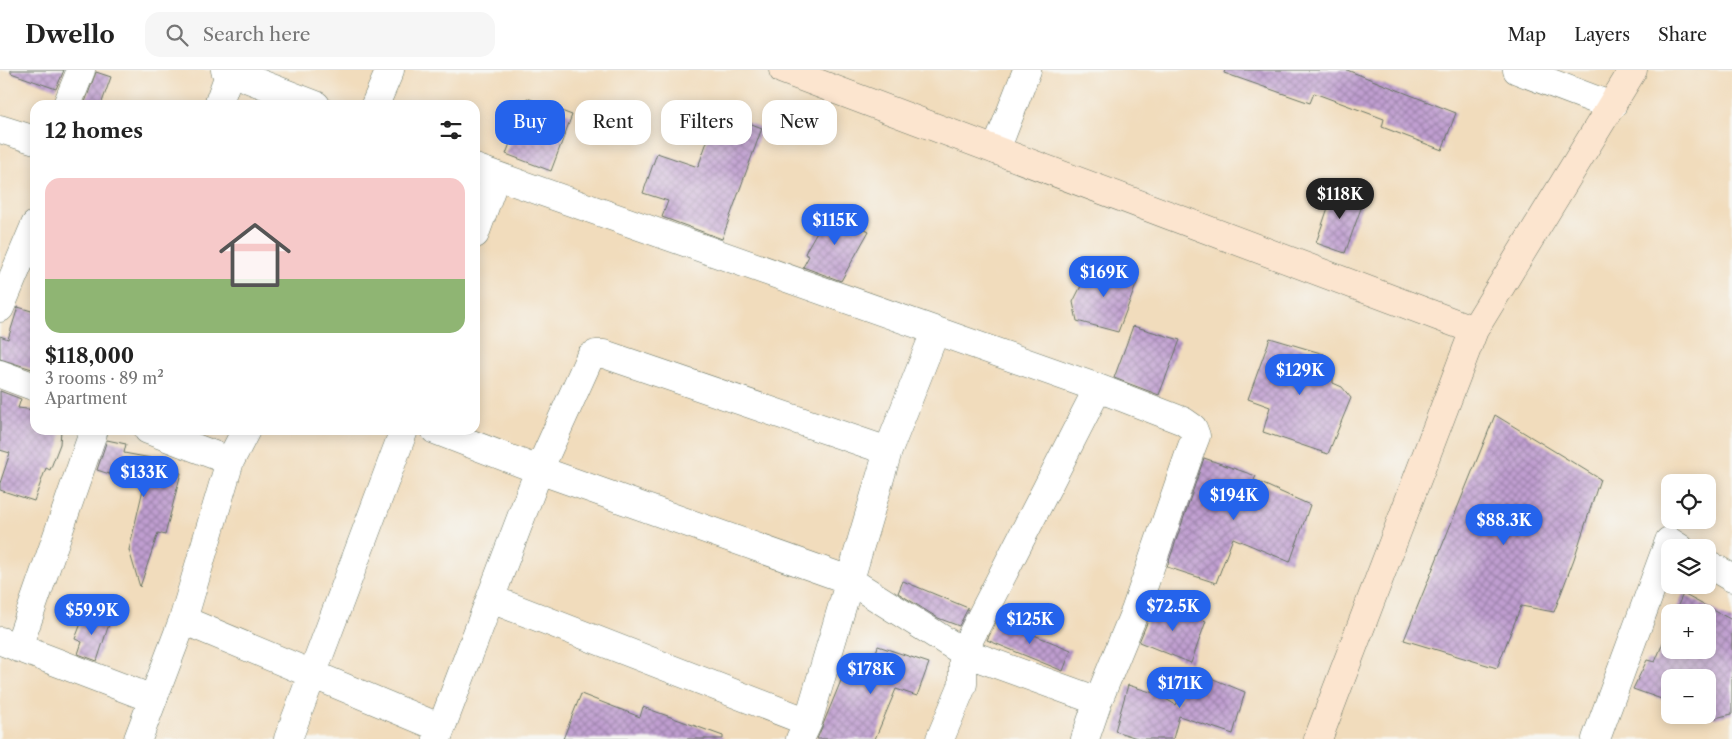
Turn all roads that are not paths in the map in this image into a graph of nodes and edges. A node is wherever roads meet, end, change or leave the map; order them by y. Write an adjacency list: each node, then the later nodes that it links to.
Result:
1 (81, 70): 8 (street)
2 (390, 70): 11 (street)
3 (783, 70): 15 (main road)
4 (1027, 70): 15 (street)
5 (1517, 70): 12 (street)
6 (1633, 70): 12 (main road)
7 (227, 71): 9 (street); 10 (street)
8 (70, 100)
9 (219, 100)
10 (303, 100)
11 (377, 100)
12 (1612, 106): 20 (main road)
13 (0, 130): 14 (street)
14 (30, 139)
15 (996, 150): 20 (main road)
16 (486, 172): 17 (street); 21 (street)
17 (480, 206)
18 (30, 237): 19 (street)
19 (0, 308)
20 (1474, 330): 50 (main road)
21 (935, 332): 24 (street); 30 (street)
22 (0, 374): 23 (street)
23 (30, 385)
24 (1098, 388): 40 (street); 43 (street)
25 (92, 435): 39 (street)
26 (161, 435): 31 (street)
27 (243, 435): 31 (street)
28 (402, 435): 41 (street)
29 (448, 435): 32 (street)
30 (888, 451): 32 (street); 36 (street)
31 (230, 461): 38 (street)
32 (539, 470): 36 (street); 37 (street)
33 (1661, 563): 51 (street)
34 (1716, 569): 35 (street)
35 (1732, 578)
36 (849, 580): 40 (street); 44 (street)
37 (491, 599): 44 (street); 45 (street)
38 (183, 620): 41 (street); 42 (street)
39 (9, 644): 42 (street)
40 (964, 652): 43 (street); 48 (street)
41 (312, 675): 45 (street); 47 (street)
42 (153, 699): 46 (street)
43 (1098, 701): 49 (street)
44 (804, 731)
45 (439, 733)
46 (138, 739)
47 (288, 739)
48 (940, 739)
49 (1085, 739)
50 (1318, 739)
51 (1596, 739)

